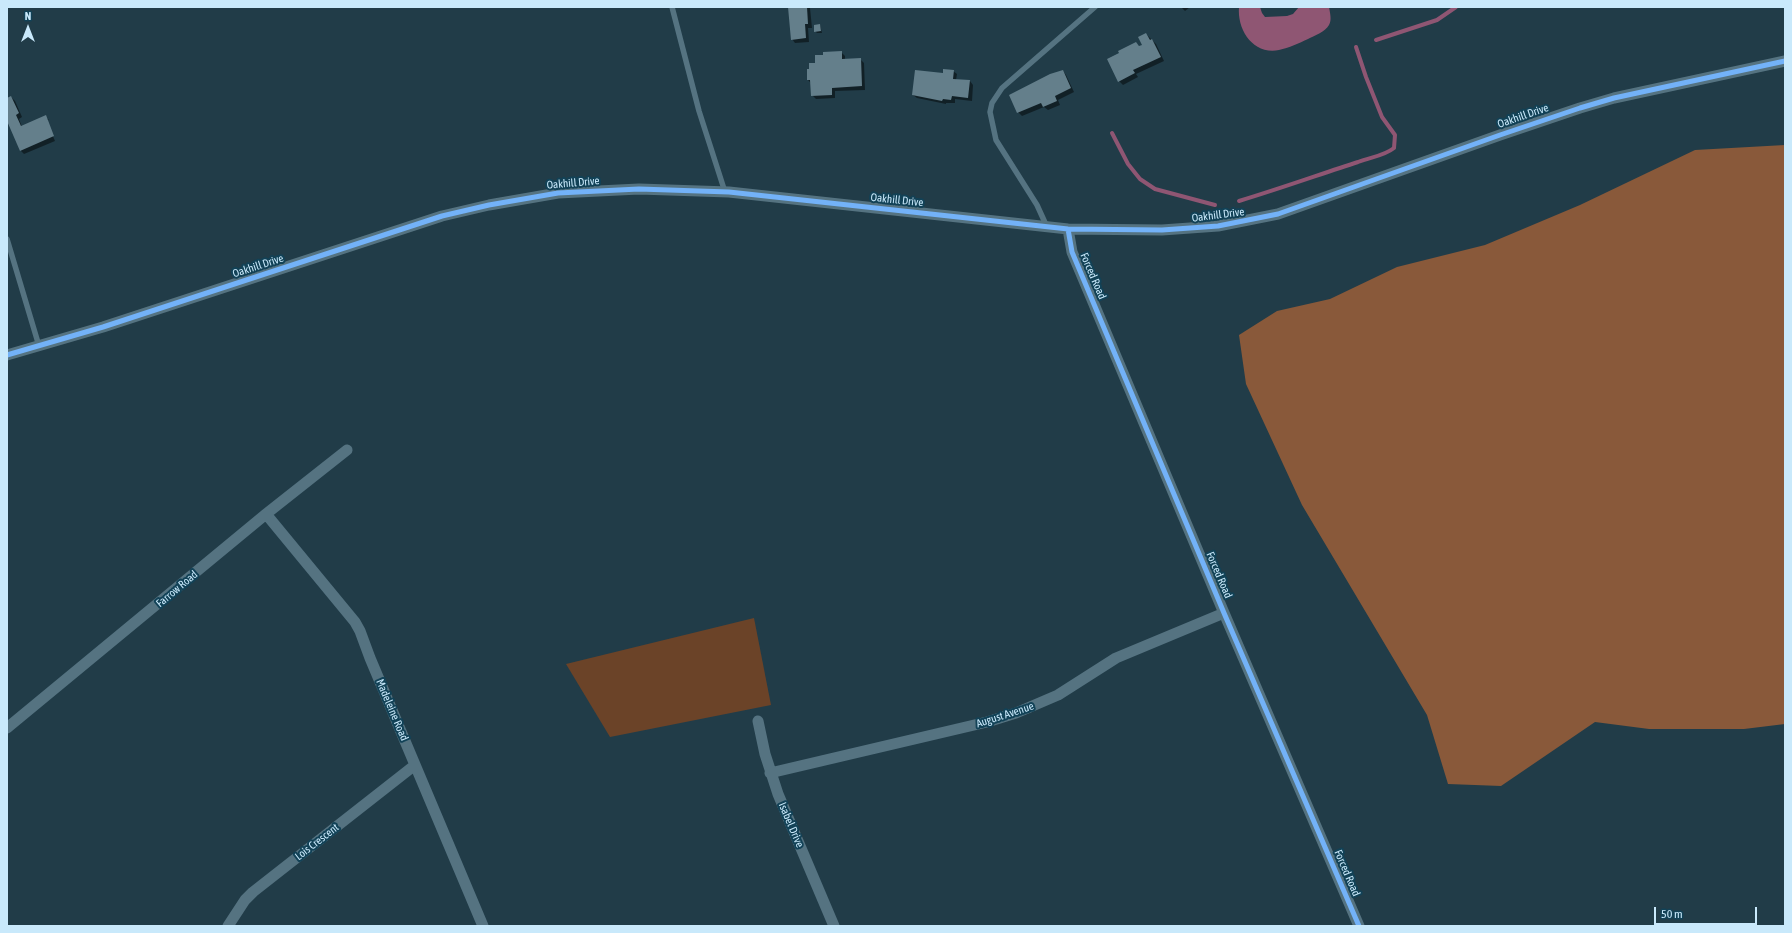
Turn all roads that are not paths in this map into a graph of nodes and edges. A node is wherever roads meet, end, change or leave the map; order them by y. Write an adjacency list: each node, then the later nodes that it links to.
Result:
1 (672, 7): 4 (lane)
2 (1095, 7): 5 (lane)
3 (1785, 61): 6 (street, Oakhill Drive)
4 (725, 192): 5 (street, Oakhill Drive); 8 (street, Oakhill Drive)
5 (1047, 227): 6 (street, Oakhill Drive)
6 (1068, 230): 12 (street, Forced Road)
7 (7, 239): 8 (lane)
8 (39, 346): 9 (street, Oakhill Drive)
9 (7, 355)
10 (347, 450): 11 (street, Farrow Road)
11 (266, 514): 14 (street, Farrow Road); 15 (street, Madeleine Road)
12 (1224, 613): 16 (street, August Avenue); 20 (street, Forced Road)
13 (758, 721): 16 (street, Isabel Drive)
14 (7, 728)
15 (415, 765): 17 (street, Lois Crescent); 18 (street, Madeleine Road)
16 (770, 773): 19 (street, Isabel Drive)
17 (228, 926)
18 (483, 926)
19 (834, 926)
20 (1359, 926)

